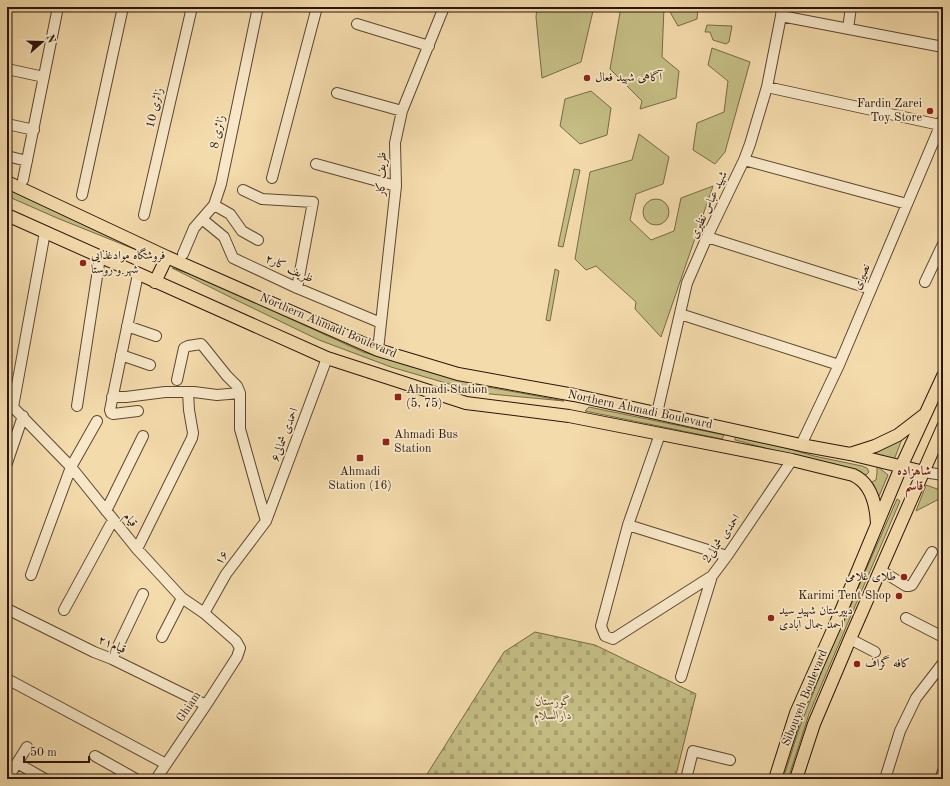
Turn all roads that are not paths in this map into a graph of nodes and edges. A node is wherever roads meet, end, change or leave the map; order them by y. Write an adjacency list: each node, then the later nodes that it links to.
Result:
1 (123, 7): 30 (street)
2 (192, 7): 34 (street, 10 زائری)
3 (258, 7): 32 (street, 8 زائری)
4 (317, 7): 25 (street)
5 (444, 7): 11 (street, ظریف کار)
6 (851, 7): 10 (street)
7 (55, 8): 14 (street)
8 (781, 11): 10 (street); 15 (street, شهید عباس نظیری)
9 (357, 24): 11 (street)
10 (848, 29): 12 (street)
11 (429, 46): 17 (street, ظریف کار)
12 (943, 47)
13 (7, 69): 14 (street)
14 (44, 77): 20 (street)
15 (767, 87): 18 (street); 22 (street, شهید عباس نظیری)
16 (337, 93): 17 (street)
17 (402, 111): 28 (street, ظریف کار)
18 (942, 122): 31 (street, نصیری)
19 (7, 124): 20 (street)
20 (34, 130): 23 (street)
21 (7, 156): 23 (street)
22 (744, 160): 31 (street); 37 (street, شهید عباس نظیری)
23 (28, 161): 26 (street)
24 (316, 164): 28 (street)
25 (272, 178)
26 (23, 180)
27 (7, 182): 42 (main road, Northern Ahmadi Boulevard)
28 (396, 186): 49 (street, ظریف کار)
29 (243, 190): 46 (street)
30 (82, 195)
31 (908, 204): 47 (street, نصیری)
32 (214, 206): 35 (street, 8 زائری); 38 (street)
33 (7, 215): 36 (main road, Northern Ahmadi Boulevard)
34 (144, 215)
35 (202, 219): 40 (street, 8 زائری); 46 (street, ۲ظریف کار)
36 (45, 232): 41 (main road, Northern Ahmadi Boulevard); 63 (street)
37 (707, 237): 47 (street); 48 (street, شهید عباس نظیری)
38 (258, 240)
39 (942, 248): 45 (street)
40 (183, 254)
41 (100, 257): 43 (main road, Northern Ahmadi Boulevard); 64 (street)
42 (167, 257): 44 (main road); 52 (main road, Northern Ahmadi Boulevard)
43 (138, 274): 44 (main road, Northern Ahmadi Boulevard); 50 (street)
44 (155, 282): 54 (main road, Northern Ahmadi Boulevard)
45 (925, 282)
46 (297, 288): 49 (street, ۲ظریف کار)
47 (871, 289): 56 (street, نصیری)
48 (680, 314): 56 (street); 66 (street, شهید عباس نظیری)
49 (381, 323): 52 (street, ظریف کار)
50 (127, 326): 51 (street); 53 (street)
51 (156, 336)
52 (378, 350): 61 (main road, Northern Ahmadi Boulevard)
53 (121, 355): 55 (street); 62 (street)
54 (327, 358): 69 (main road, Northern Ahmadi Boulevard); 84 (street, احمدی شمالی۶)
55 (150, 365)
56 (839, 365): 74 (street, نصیری)
57 (943, 376): 67 (main road, Sibouyeh Boulevard)
58 (177, 380): 60 (street)
59 (188, 392): 60 (street); 62 (street); 87 (street)
60 (240, 393): 84 (street)
61 (574, 395): 66 (main road, Northern Ahmadi Boulevard); 69 (main road)
62 (112, 397): 65 (street)
63 (10, 404): 68 (street, قیام)
64 (77, 406)
65 (138, 411)
66 (657, 413): 74 (main road, Northern Ahmadi Boulevard)
67 (926, 414): 75 (main road); 79 (main road, Sibouyeh Boulevard)
68 (23, 416): 77 (street); 78 (street, قیام)
69 (569, 416): 72 (main road, Northern Ahmadi Boulevard)
70 (97, 421): 78 (street)
71 (943, 427): 80 (main road, Sibouyeh Boulevard)
72 (660, 434): 76 (main road, Northern Ahmadi Boulevard); 86 (street)
73 (143, 436): 82 (street)
74 (801, 445): 75 (main road, Northern Ahmadi Boulevard)
75 (850, 454): 79 (main road, Northern Ahmadi Boulevard)
76 (792, 460): 85 (main road, Northern Ahmadi Boulevard); 89 (street, 2احمدی شمالی)
77 (7, 463)
78 (71, 467): 82 (street, قیام); 91 (street)
79 (901, 467): 80 (main road, Northern Ahmadi Boulevard); 85 (main road, Sibouyeh Boulevard)
80 (924, 472): 81 (street); 90 (main road, Sibouyeh Boulevard)
81 (943, 475)
82 (106, 511): 83 (street, قیام)
83 (113, 520): 87 (street, قیام); 96 (street)
84 (266, 521): 97 (street, ۱۶)
85 (877, 523): 119 (main road, Sibouyeh Boulevard)
86 (628, 525): 89 (street); 92 (street, 2احمدی شمالی)
87 (137, 549): 94 (street, قیام)
88 (932, 552): 90 (street)
89 (727, 556): 92 (street, 2احمدی شمالی)
90 (880, 570): 101 (main road, Sibouyeh Boulevard)
91 (31, 575)
92 (712, 576): 105 (street)
93 (143, 594): 103 (street)
94 (182, 598): 97 (street, قیام); 99 (street)
95 (7, 609): 103 (street, قیام۲۱)
96 (64, 610)
97 (204, 613): 107 (street, Ghiam)
98 (906, 618): 100 (street)
99 (162, 637)
100 (943, 637)
101 (850, 639): 102 (street); 120 (main road, Sibouyeh Boulevard)
102 (875, 652)
103 (112, 659): 107 (street, قیام۲۱)
104 (943, 663): 121 (street)
105 (681, 677)
106 (7, 680): 112 (street)
107 (206, 706): 112 (street, Ghiam)
108 (27, 747): 111 (street)
109 (95, 756): 116 (street)
110 (730, 760): 118 (street)
111 (17, 763): 114 (street); 115 (street)
112 (166, 764): 117 (street, Ghiam)
113 (943, 771): 122 (street)
114 (7, 779)
115 (45, 779)
116 (136, 779)
117 (156, 779)
118 (686, 779)
119 (775, 779)
120 (796, 779)
121 (885, 779)
122 (940, 779)

